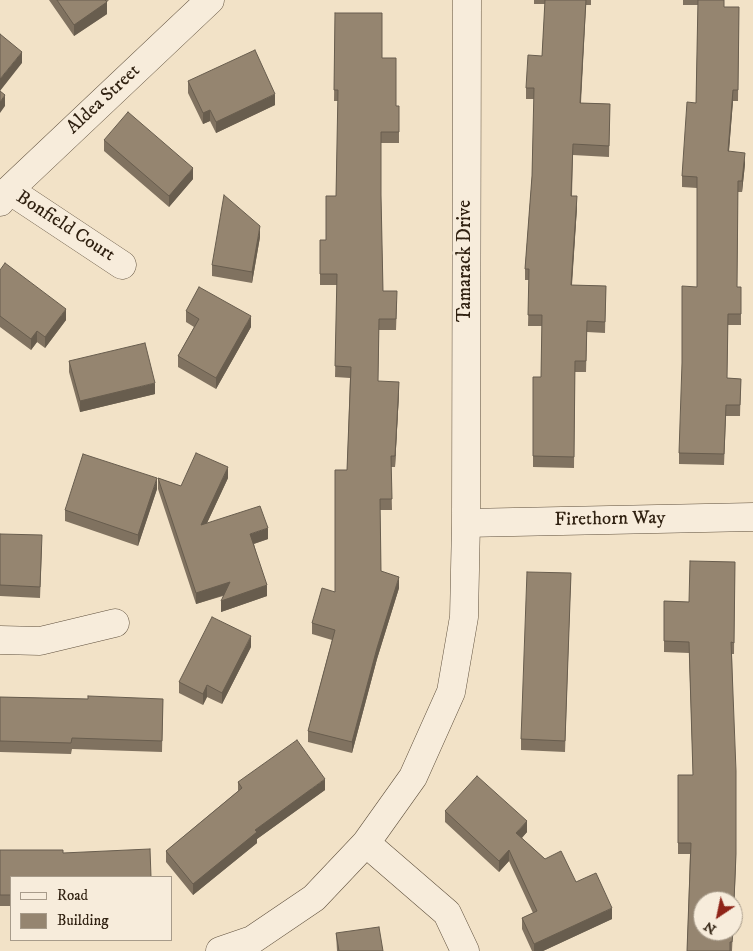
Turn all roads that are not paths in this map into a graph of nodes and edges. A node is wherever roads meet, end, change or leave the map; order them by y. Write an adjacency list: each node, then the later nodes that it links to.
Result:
1 (210, 0): 3 (street, Aldea Street)
2 (467, 0): 6 (street, Tamarack Drive)
3 (4, 196): 4 (street, Bonfield Court)
4 (122, 265)
5 (753, 517): 6 (street, Firethorn Way)
6 (466, 523): 9 (street, Tamarack Drive)
7 (115, 623): 8 (street)
8 (0, 640)
9 (366, 843): 10 (street, Tamarack Drive); 11 (street)
10 (220, 951)
11 (465, 951)

